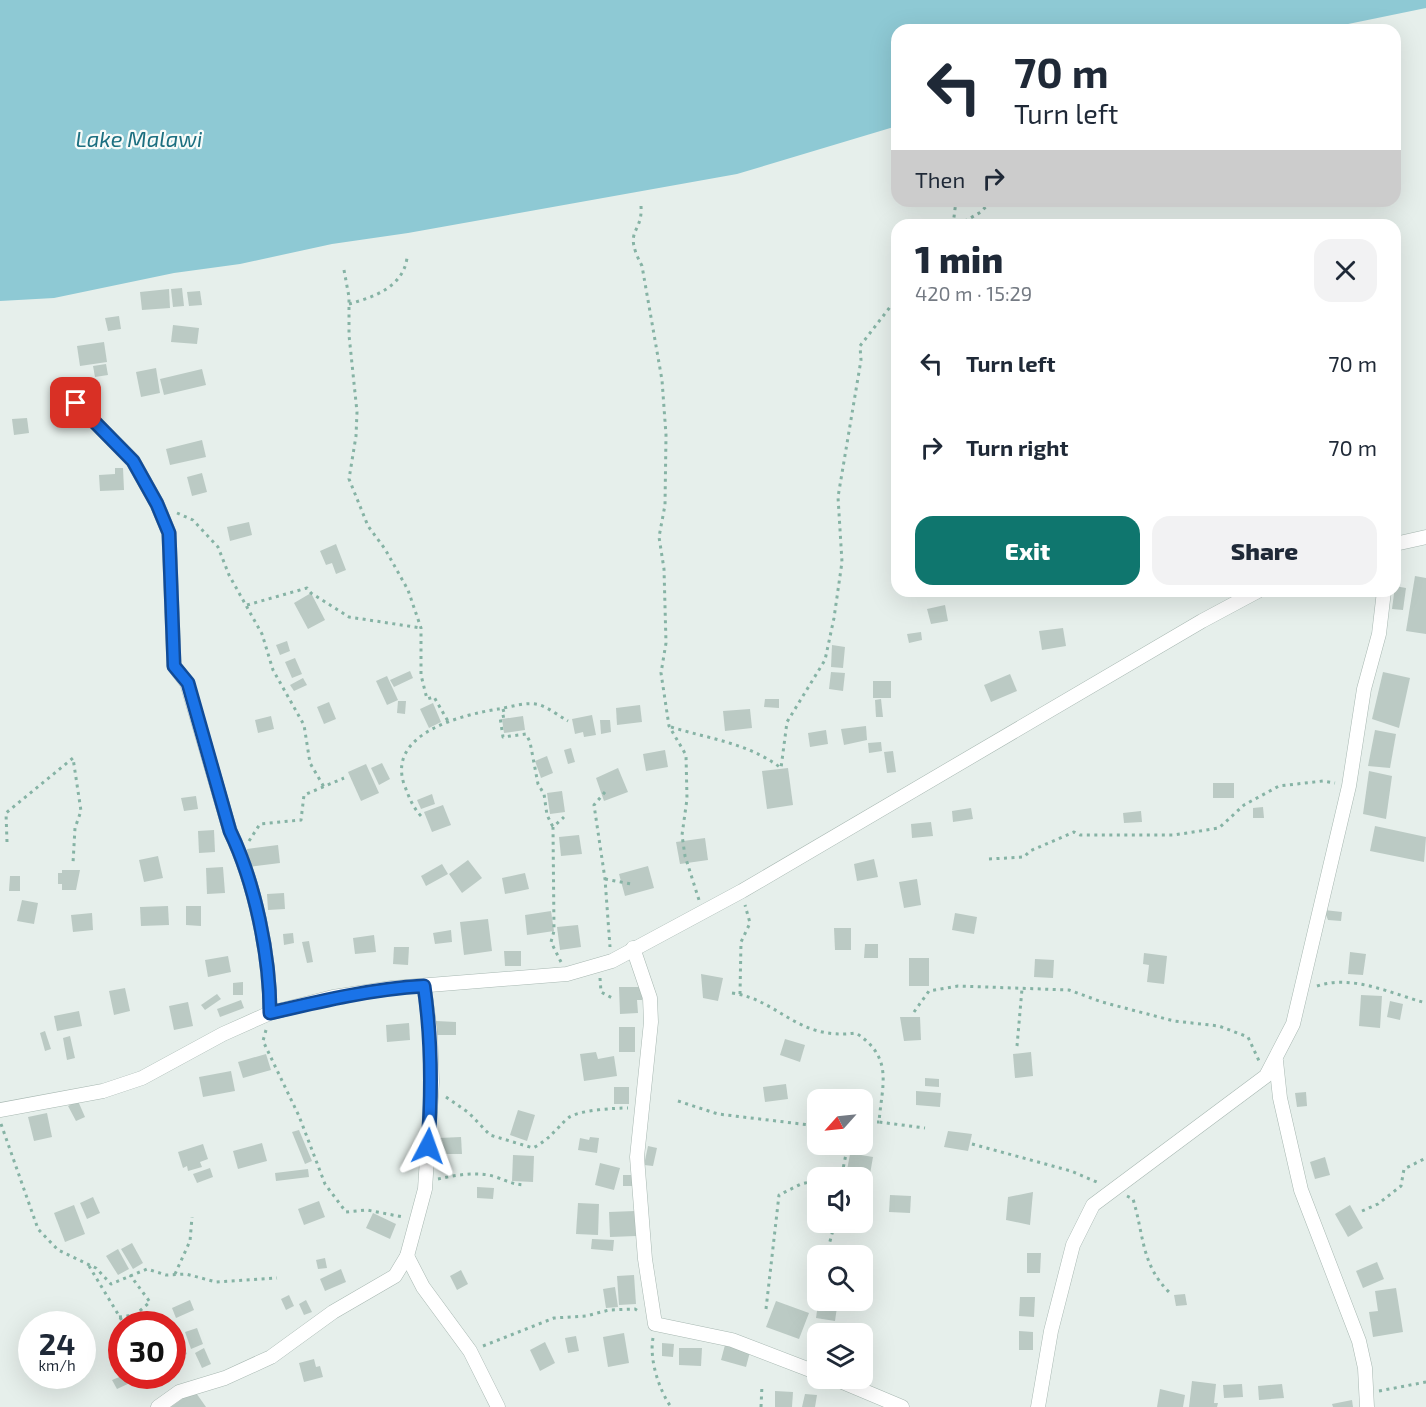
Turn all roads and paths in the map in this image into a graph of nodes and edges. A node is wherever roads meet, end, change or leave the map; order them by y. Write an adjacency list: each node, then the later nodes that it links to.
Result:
1 (641, 206): 19 (path)
2 (986, 207): 3 (path)
3 (969, 219)
4 (406, 258): 6 (path)
5 (344, 270): 6 (path)
6 (349, 304): 15 (path)
7 (891, 306): 19 (path)
8 (76, 403): 9 (street)
9 (157, 504): 14 (path); 28 (street)
10 (1426, 537): 11 (street)
11 (1401, 543)
12 (1247, 597): 33 (street)
13 (1383, 597): 21 (street)
14 (246, 605): 15 (path); 22 (path)
15 (422, 628): 18 (path)
16 (503, 708): 17 (path); 18 (path); 26 (path)
17 (568, 721)
18 (448, 723): 24 (path)
19 (669, 726): 34 (path)
20 (344, 778): 22 (path)
21 (1349, 786): 29 (path); 41 (street)
22 (324, 787): 28 (path)
23 (605, 792): 31 (path)
24 (421, 816)
25 (564, 817): 26 (path)
26 (553, 827): 38 (path)
27 (0, 837): 30 (path)
28 (241, 853): 47 (street)
29 (989, 859)
30 (73, 863)
31 (605, 879): 32 (path); 36 (path)
32 (631, 884)
33 (742, 891): 34 (street); 43 (path)
34 (703, 913): 35 (street)
35 (633, 948): 36 (street); 53 (street)
36 (612, 961): 37 (street)
37 (598, 966): 38 (street); 44 (path)
38 (567, 974): 39 (street)
39 (424, 986): 47 (street); 51 (street)
40 (1022, 989): 46 (path); 48 (path); 50 (path)
41 (1300, 992): 45 (path); 49 (street)
42 (732, 993): 43 (path)
43 (740, 994): 57 (path)
44 (614, 999)
45 (1426, 1003)
46 (914, 1012)
47 (270, 1013): 54 (street); 68 (path)
48 (1017, 1046)
49 (1276, 1061): 50 (street); 84 (street)
50 (1266, 1076): 65 (street)
51 (432, 1082): 53 (path); 64 (street)
52 (678, 1101): 58 (path)
53 (642, 1107): 78 (street)
54 (0, 1110)
55 (0, 1119): 70 (path)
56 (873, 1122): 57 (path)
57 (879, 1122): 59 (path)
58 (807, 1125)
59 (925, 1128)
60 (972, 1144): 65 (path)
61 (1426, 1158): 66 (path)
62 (807, 1183): 75 (path)
63 (524, 1185): 64 (path)
64 (425, 1188): 68 (street)
65 (1113, 1190): 74 (path); 90 (street)
66 (1362, 1211)
67 (192, 1217): 71 (path)
68 (416, 1220): 69 (street)
69 (407, 1256): 79 (street); 85 (street)
70 (88, 1265): 72 (path); 76 (path)
71 (175, 1274): 72 (path); 73 (path)
72 (130, 1275): 77 (path)
73 (277, 1278)
74 (1170, 1293)
75 (766, 1309)
76 (116, 1311)
77 (140, 1311)
78 (655, 1324): 79 (path); 80 (street); 87 (path)
79 (470, 1351): 86 (street)
80 (807, 1369)
81 (1426, 1382): 84 (path)
82 (762, 1385): 88 (path)
83 (859, 1389): 89 (street)
84 (1365, 1390): 91 (street)
85 (158, 1407)
86 (498, 1407)
87 (671, 1407)
88 (761, 1407)
89 (902, 1407)
90 (1038, 1407)
91 (1367, 1407)

